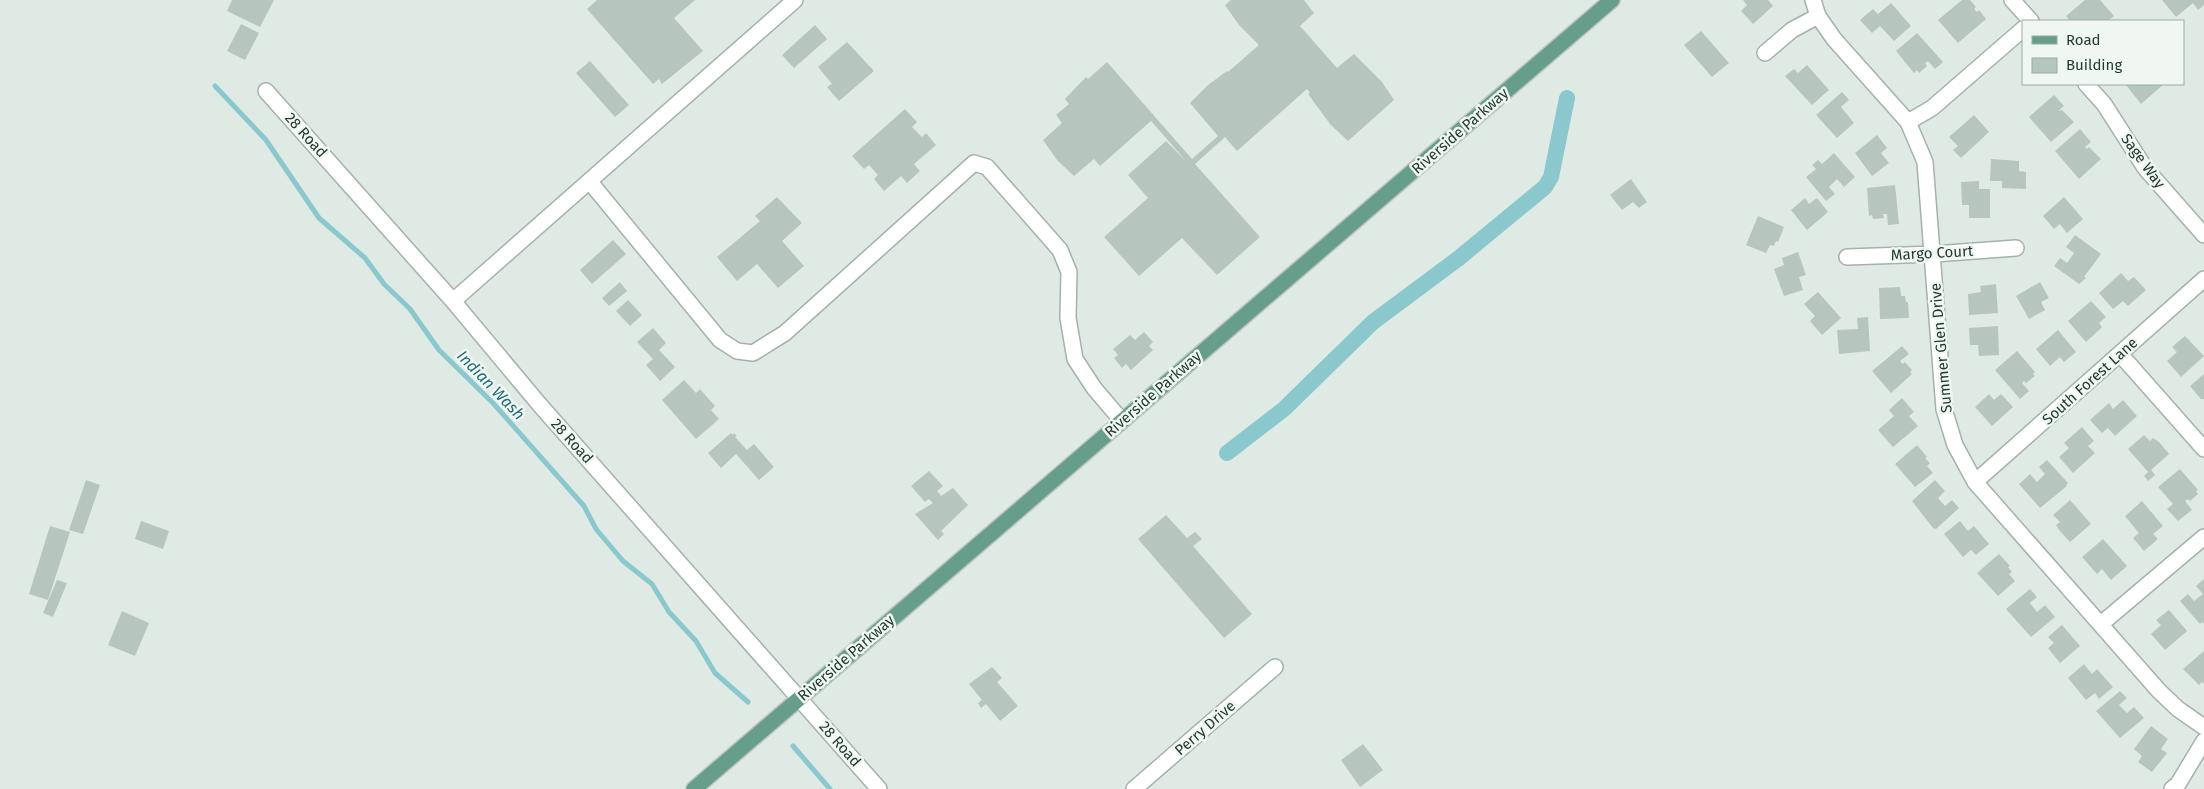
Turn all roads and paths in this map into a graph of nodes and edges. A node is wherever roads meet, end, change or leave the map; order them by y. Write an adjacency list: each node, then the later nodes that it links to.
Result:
1 (795, 0): 12 (street)
2 (1612, 0): 20 (main road, Riverside Parkway)
3 (1813, 0): 5 (street, Summer Glen Drive)
4 (2012, 0): 6 (street)
5 (1818, 16): 8 (street); 11 (street, Summer Glen Drive)
6 (2030, 20)
7 (2022, 30): 11 (street)
8 (1765, 53)
9 (2087, 85): 13 (street, Sage Way)
10 (266, 91): 18 (street, 28 Road)
11 (1908, 122): 15 (street, Summer Glen Drive)
12 (590, 182): 18 (street); 20 (street)
13 (2204, 235)
14 (2016, 248): 15 (street, Margo Court)
15 (1934, 254): 16 (street, Margo Court); 22 (street, Summer Glen Drive)
16 (1847, 257)
17 (2204, 279): 19 (street, South Forest Lane)
18 (453, 301): 26 (street, 28 Road)
19 (2120, 354): 21 (street); 22 (street, South Forest Lane)
20 (1122, 421): 26 (main road, Riverside Parkway)
21 (2204, 449)
22 (1976, 482): 24 (street, Summer Glen Drive)
23 (2204, 537): 24 (street)
24 (2102, 624): 27 (street, Summer Glen Drive)
25 (1275, 667): 31 (street, Perry Drive)
26 (800, 697): 29 (main road, Riverside Parkway); 30 (street, 28 Road)
27 (2204, 726)
28 (2204, 741): 32 (street)
29 (694, 789)
30 (879, 789)
31 (1134, 789)
32 (2172, 789)

